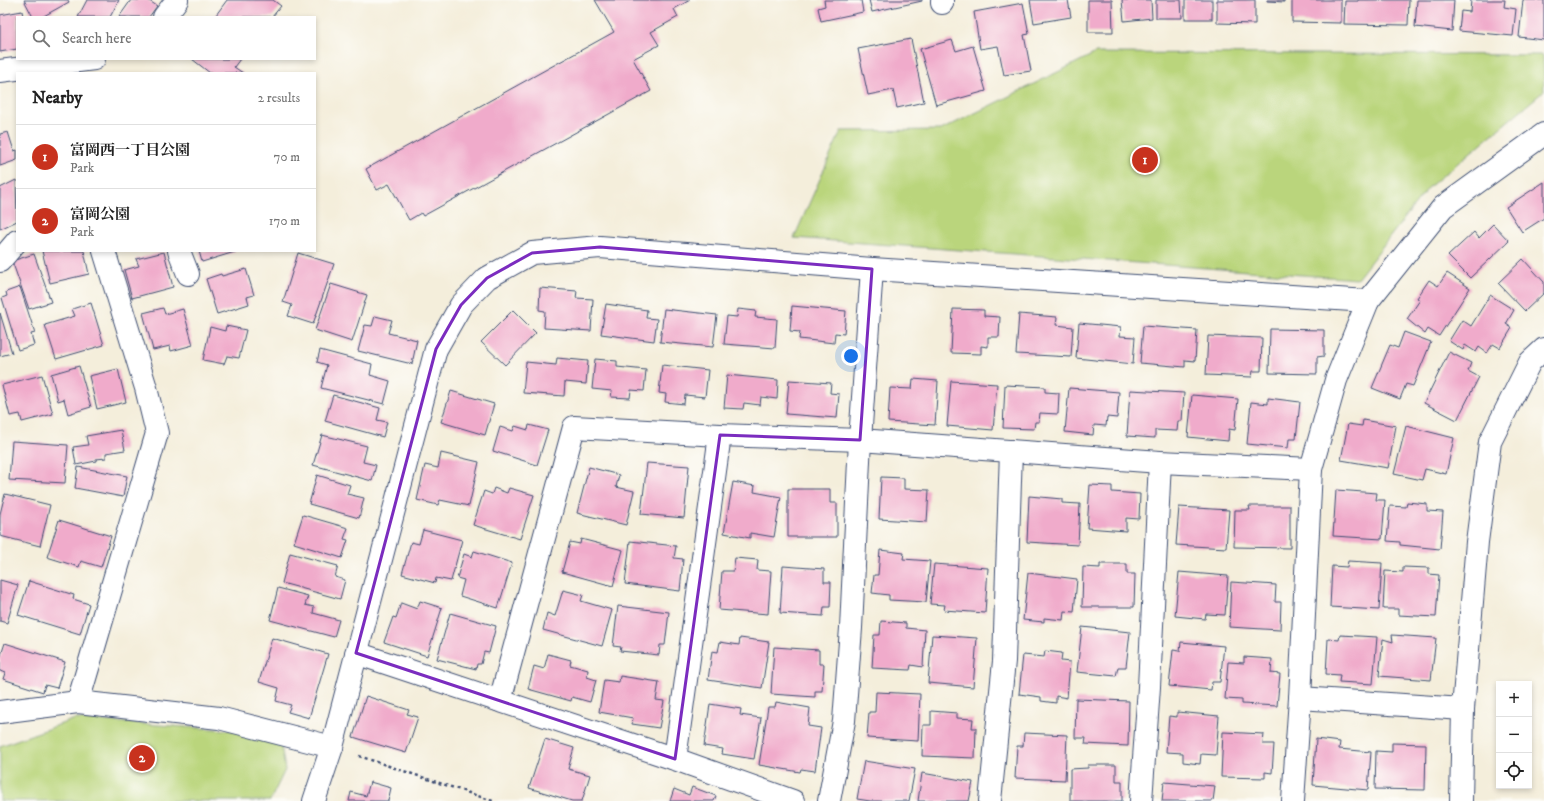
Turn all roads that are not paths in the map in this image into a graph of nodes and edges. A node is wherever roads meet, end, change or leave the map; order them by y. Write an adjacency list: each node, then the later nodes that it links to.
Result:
1 (177, 0): 2 (street)
2 (165, 16)
3 (92, 60): 4 (street)
4 (72, 68): 5 (street)
5 (0, 71)
6 (1544, 134): 13 (street)
7 (16, 242): 10 (street)
8 (104, 252): 23 (street)
9 (179, 252): 12 (street)
10 (0, 261)
11 (872, 269): 13 (street); 16 (street); 20 (street)
12 (188, 274)
13 (1368, 301): 19 (street)
14 (1544, 349): 24 (street)
15 (720, 435): 16 (street); 22 (street); 27 (street)
16 (860, 440): 17 (street); 30 (street)
17 (1011, 451): 18 (street); 31 (street)
18 (1160, 462): 19 (street); 32 (street)
19 (1311, 469): 21 (street)
20 (356, 653): 22 (street); 26 (street)
21 (1300, 698): 24 (street); 33 (street)
22 (500, 701): 27 (street)
23 (78, 702): 25 (street); 26 (street)
24 (1462, 709): 34 (street)
25 (0, 712)
26 (332, 747): 28 (street)
27 (675, 759): 29 (street)
28 (314, 801)
29 (793, 801)
30 (830, 801)
31 (990, 801)
32 (1141, 801)
33 (1293, 801)
34 (1461, 801)

